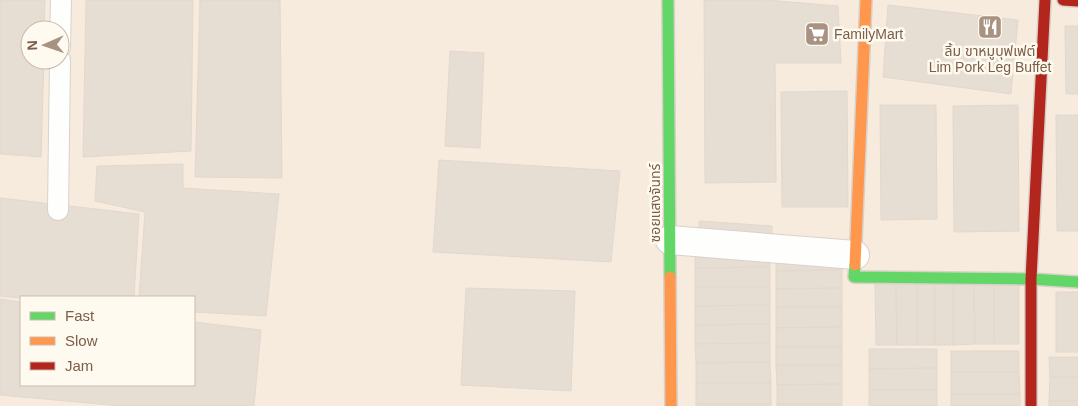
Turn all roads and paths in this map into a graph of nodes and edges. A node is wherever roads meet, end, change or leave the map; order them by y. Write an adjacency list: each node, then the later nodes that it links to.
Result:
1 (61, 0): 7 (lane)
2 (668, 0): 10 (street, ซอยแสงจันทร์)
3 (866, 0): 11 (street)
4 (1045, 0): 12 (street)
5 (1063, 0): 6 (street)
6 (1078, 1)
7 (61, 20)
8 (60, 70): 9 (lane)
9 (58, 210)
10 (670, 240): 11 (street); 14 (street, ซอยแสงจันทร์)
11 (855, 255): 12 (street)
12 (1031, 279): 13 (street); 15 (street)
13 (1078, 282)
14 (671, 406)
15 (1031, 406)

